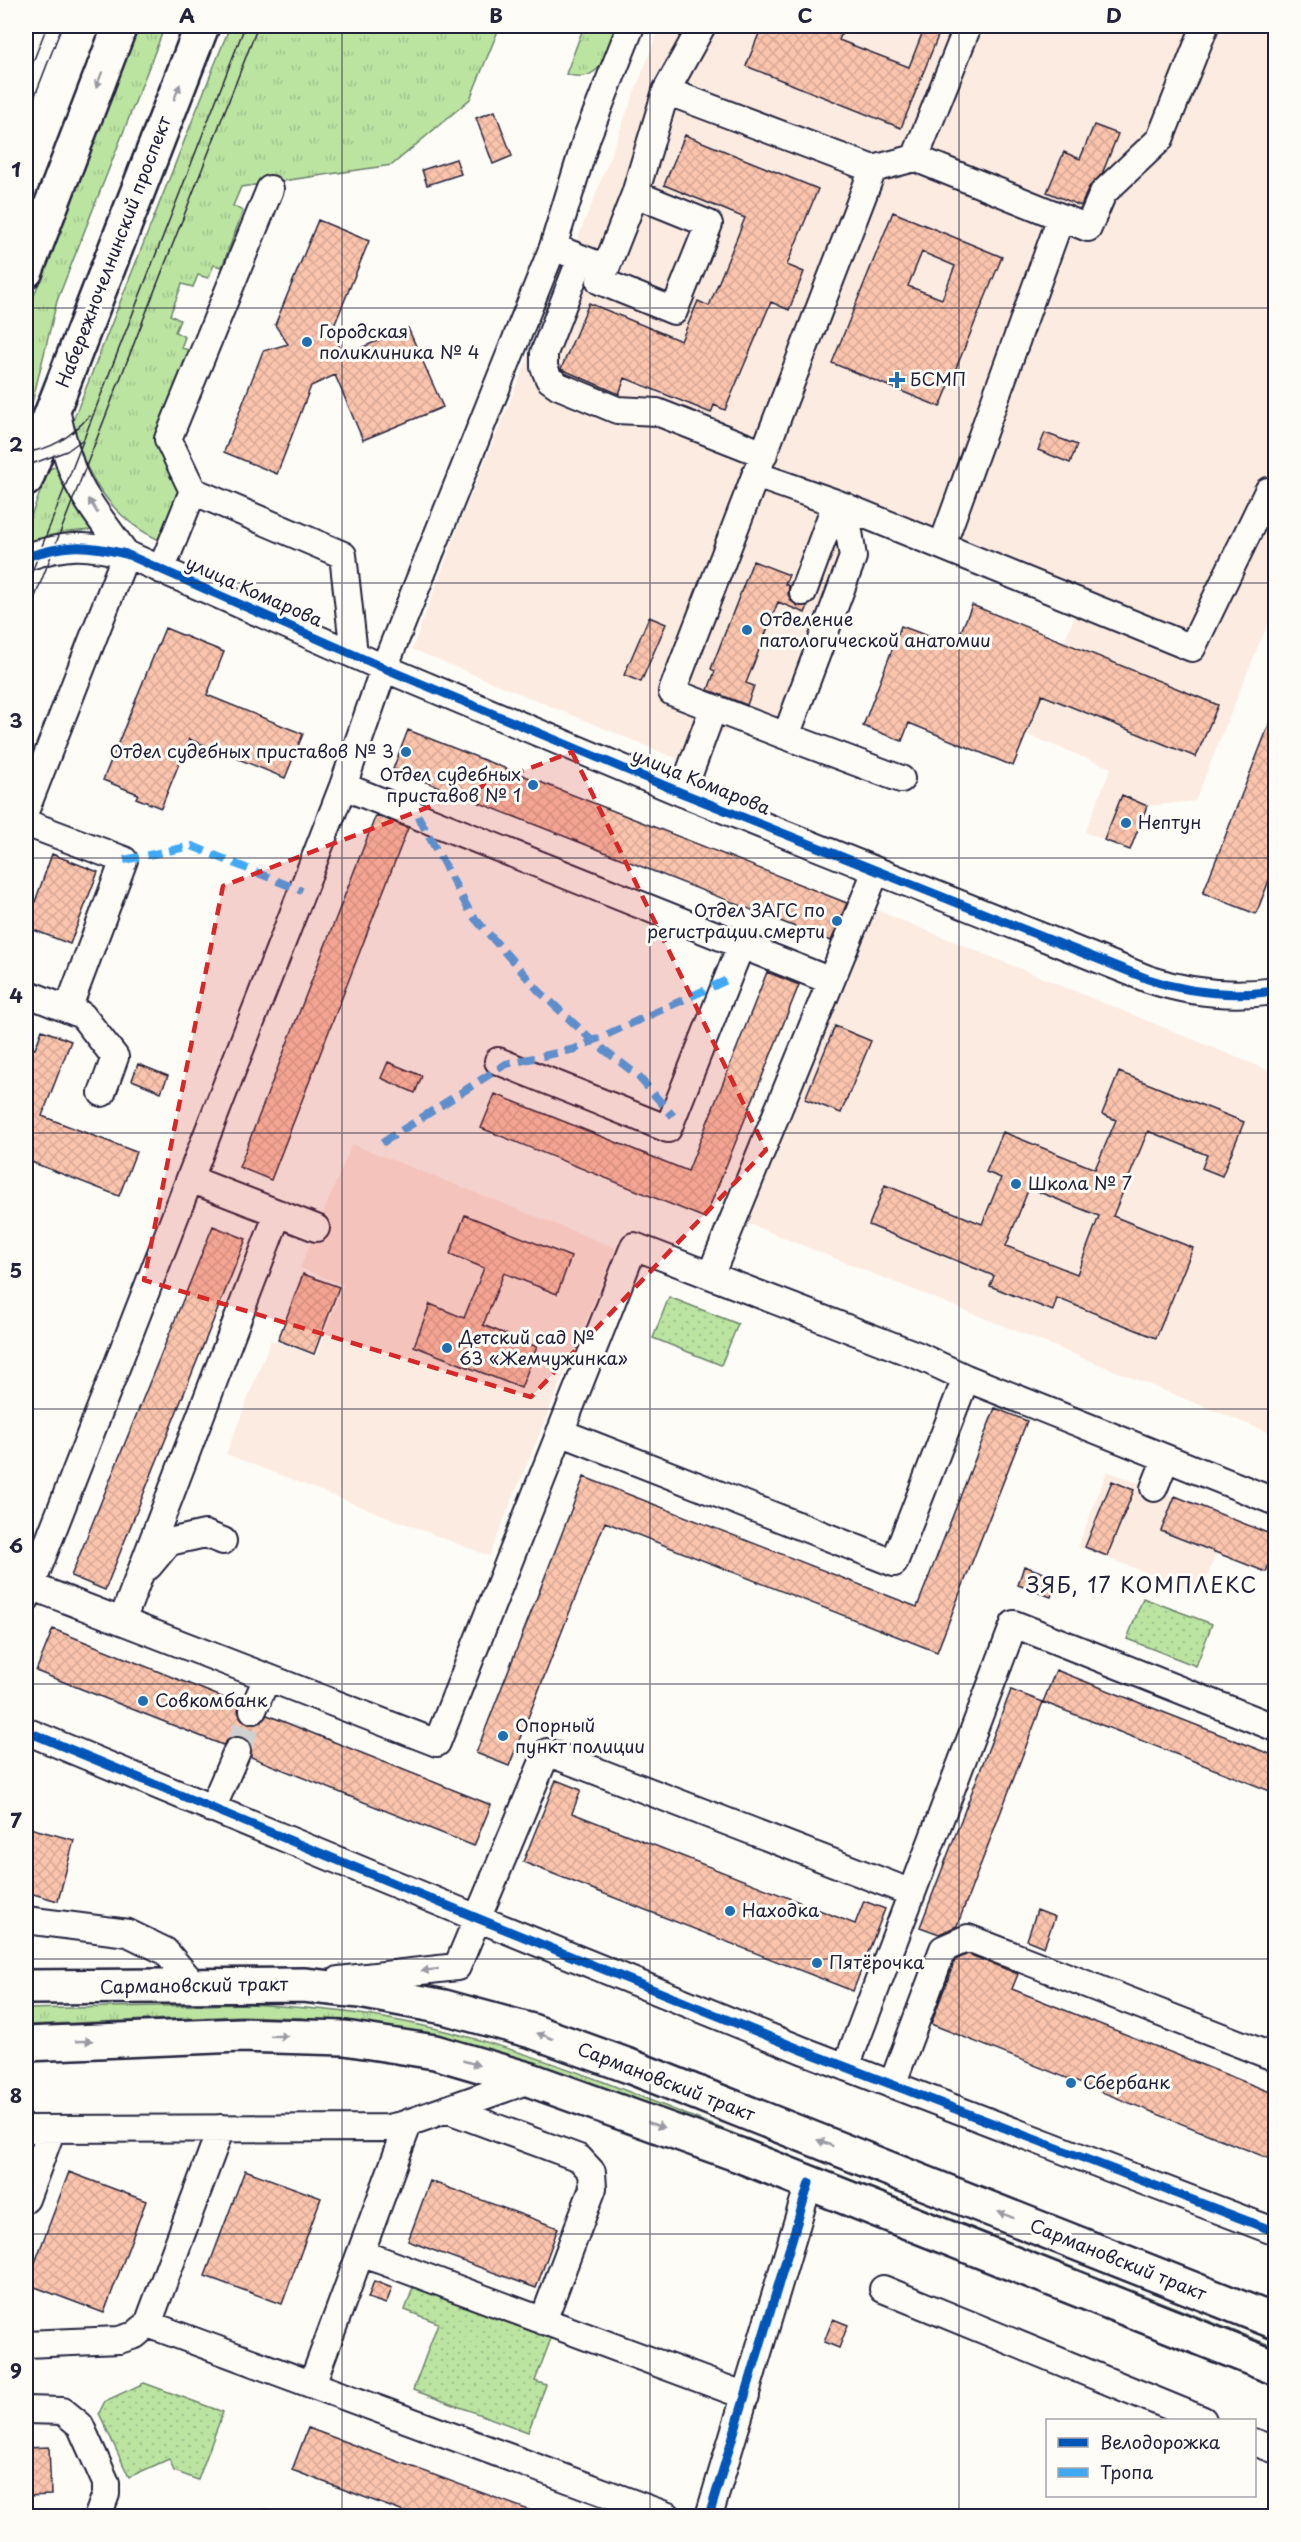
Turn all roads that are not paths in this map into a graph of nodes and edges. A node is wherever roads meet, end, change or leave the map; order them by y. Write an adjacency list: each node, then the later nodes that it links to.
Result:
1 (120, 26): 12 (main road, one-way to 12)
2 (202, 26): 19 (main road, Набережночелнинский проспект, one-way to 2)
3 (631, 26): 15 (street)
4 (702, 26): 7 (street)
5 (968, 26): 8 (street)
6 (1205, 26): 13 (street)
7 (666, 91): 9 (street); 11 (street)
8 (915, 158): 9 (street); 13 (street)
9 (873, 169): 20 (street)
10 (270, 189): 22 (street)
11 (635, 194): 17 (street); 17 (street)
12 (49, 210): 14 (main road); 18 (main road)
13 (1061, 217): 25 (street)
14 (26, 237)
15 (553, 247): 16 (street); 31 (street)
16 (581, 258): 17 (street); 20 (street)
17 (606, 268)
18 (26, 271)
19 (55, 403): 21 (main road, Набережночелнинский проспект); 26 (street, one-way to 19)
20 (760, 464): 24 (street); 32 (street)
21 (26, 479)
22 (193, 491): 28 (street); 30 (street)
23 (1268, 491): 25 (street)
24 (841, 505): 25 (street); 29 (street); 33 (street)
25 (942, 546)
26 (126, 554): 27 (street, улица Комарова); 28 (street, улица Комарова); 37 (street)
27 (26, 557)
28 (161, 570): 30 (street, улица Комарова)
29 (803, 592)
30 (354, 654): 31 (street, улица Комарова)
31 (384, 668): 35 (street); 36 (street, улица Комарова)
32 (713, 709): 33 (street); 36 (street)
33 (786, 736): 34 (street)
34 (901, 779)
35 (342, 786): 40 (street); 47 (street)
36 (682, 792): 39 (street, улица Комарова)
37 (26, 809)
38 (26, 823): 44 (street)
39 (876, 871): 41 (street); 42 (street, улица Комарова)
40 (741, 945): 41 (street); 45 (street)
41 (831, 981): 50 (street)
42 (1275, 992)
43 (26, 993): 44 (street)
44 (68, 1009): 46 (street)
45 (498, 1061)
46 (102, 1093)
47 (190, 1179): 48 (street); 58 (street)
48 (278, 1213): 49 (street); 57 (street)
49 (316, 1228)
50 (711, 1274): 51 (street); 52 (street)
51 (966, 1378): 52 (street); 53 (street)
52 (560, 1432): 60 (street)
53 (1166, 1458): 54 (street); 55 (street)
54 (1154, 1488)
55 (1275, 1502)
56 (223, 1541): 57 (street)
57 (138, 1580): 59 (street)
58 (27, 1587): 59 (street)
59 (122, 1621): 60 (street)
60 (267, 1677): 61 (street)
61 (253, 1710)
62 (1275, 1728): 66 (street)
63 (26, 1731): 65 (street)
64 (237, 1751): 65 (street)
65 (212, 1809): 67 (street)
66 (912, 1893): 67 (street); 74 (street)
67 (477, 1918): 69 (street, one-way to 69); 74 (street)
68 (26, 1920): 71 (street)
69 (303, 1985): 71 (main road, Сармановский тракт); 88 (main road, Сармановский тракт, one-way to 69)
70 (26, 1987): 71 (main road, Сармановский тракт)
71 (196, 1987)
72 (26, 2044): 75 (main road, one-way to 75)
73 (1275, 2058): 76 (street)
74 (846, 2067): 76 (street)
75 (529, 2080): 77 (street); 82 (main road, one-way to 82)
76 (892, 2085): 84 (street)
77 (446, 2109): 78 (street); 87 (street)
78 (409, 2122): 79 (street); 85 (street)
79 (221, 2128): 81 (street); 89 (street)
80 (26, 2129): 81 (street)
81 (52, 2129): 83 (street)
82 (809, 2183): 91 (main road); 93 (street)
83 (26, 2199)
84 (1275, 2232)
85 (361, 2253): 87 (street); 92 (street)
86 (882, 2289): 95 (street)
87 (543, 2321): 93 (street)
88 (1275, 2322)
89 (148, 2324): 90 (street); 92 (street)
90 (26, 2344)
91 (1275, 2368)
92 (312, 2384): 100 (street)
93 (746, 2396): 98 (street)
94 (26, 2410): 99 (street)
95 (1198, 2419)
96 (1256, 2443): 97 (street)
97 (1275, 2450)
98 (710, 2516)
99 (98, 2517)
100 (668, 2517)

